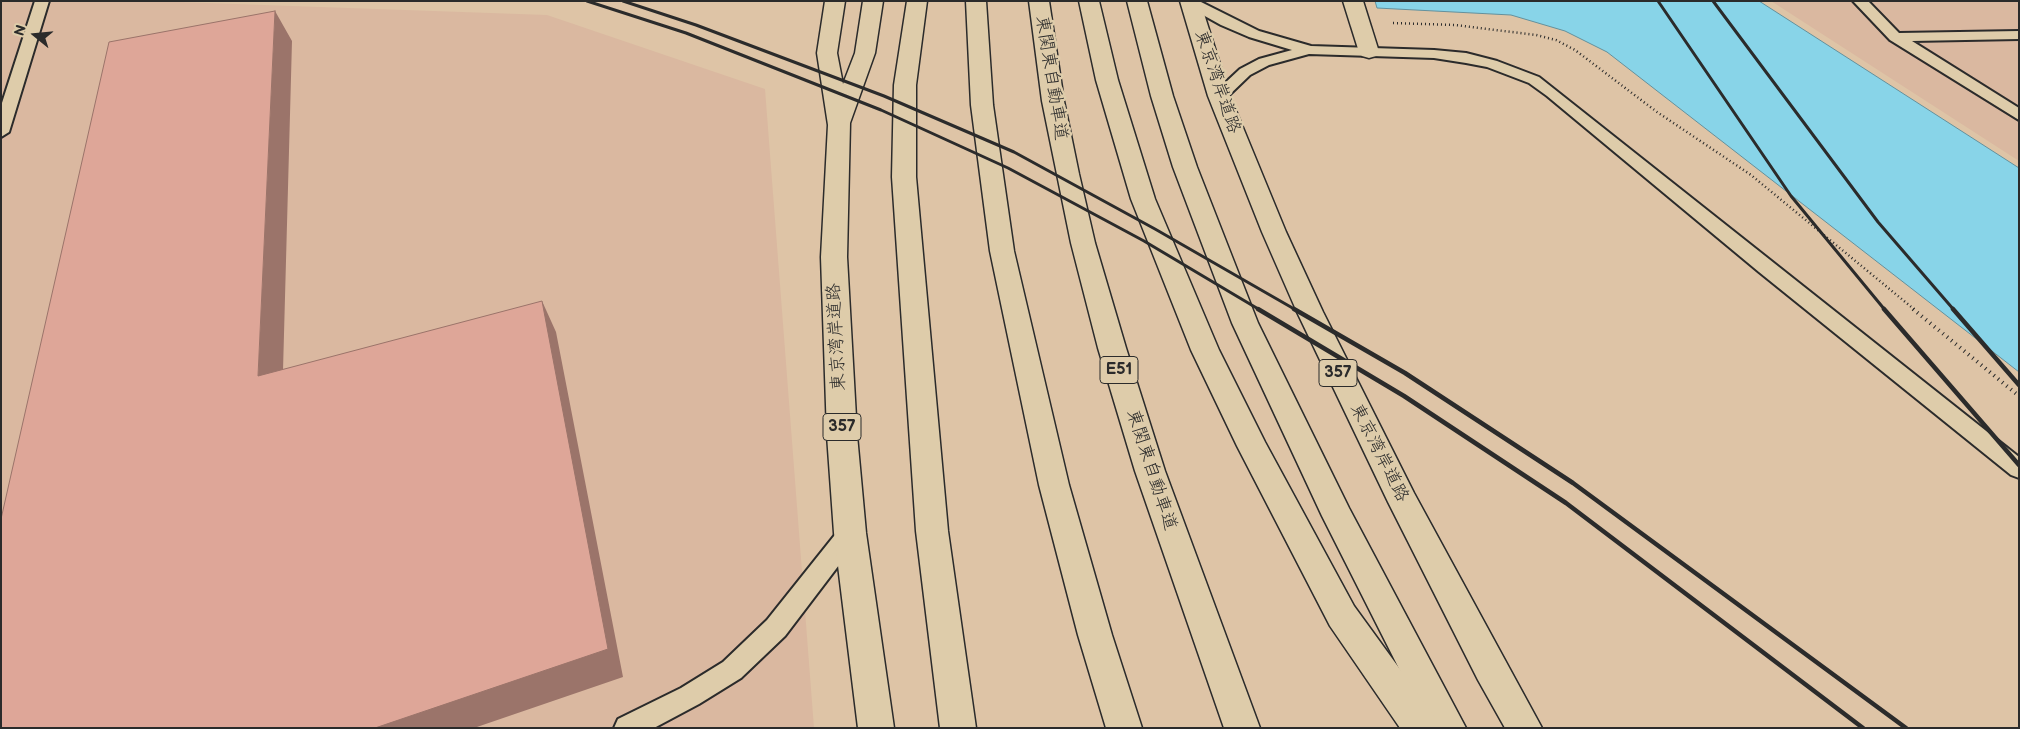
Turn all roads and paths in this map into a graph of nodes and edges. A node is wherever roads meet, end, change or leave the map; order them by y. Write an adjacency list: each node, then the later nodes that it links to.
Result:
1 (42, 1): 20 (lane)
2 (835, 1): 19 (main road, 東京湾岸道路 / 357)
3 (873, 1): 19 (main road, 東京湾岸道路 / 357)
4 (917, 1): 26 (main road)
5 (976, 1): 27 (main road)
6 (1039, 1): 28 (main road, 東関東自動車道 / E51)
7 (1088, 1): 29 (main road)
8 (1137, 1): 30 (main road)
9 (1190, 1): 15 (lane); 17 (main road, 東京湾岸道路 / 357)
10 (1353, 1): 12 (main road)
11 (1860, 1): 14 (lane)
12 (1359, 22): 16 (main road); 21 (path)
13 (2019, 36): 14 (lane)
14 (1895, 37): 18 (lane)
15 (1310, 50): 16 (lane); 17 (lane)
16 (1369, 52): 22 (lane)
17 (1219, 96): 31 (main road, 東京湾岸道路 / 357)
18 (2019, 115)
19 (838, 125): 23 (main road, 東京湾岸道路 / 357)
20 (1, 132)
21 (2019, 396)
22 (2019, 469)
23 (850, 533): 24 (lane); 25 (main road, 東京湾岸道路 / 357)
24 (627, 728)
25 (876, 728)
26 (958, 728)
27 (1124, 728)
28 (1242, 728)
29 (1421, 728)
30 (1448, 728)
31 (1524, 728)

